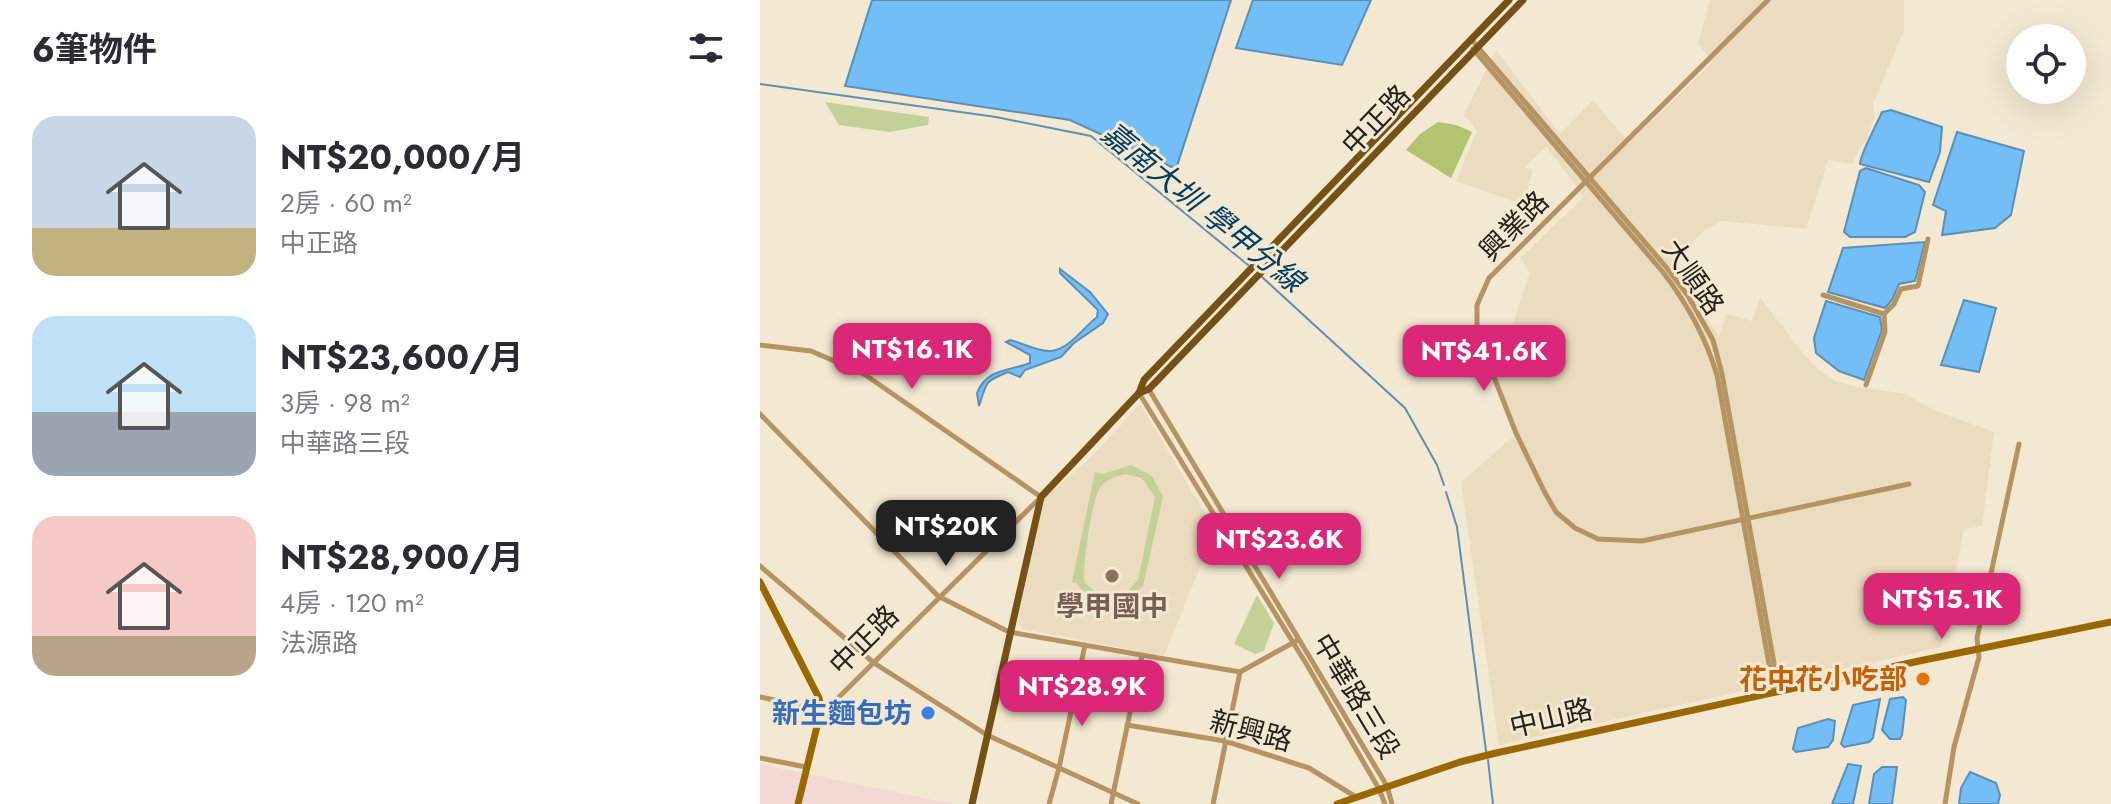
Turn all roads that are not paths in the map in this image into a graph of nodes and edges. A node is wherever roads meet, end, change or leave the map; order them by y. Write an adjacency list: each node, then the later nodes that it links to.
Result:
1 (1509, 0): 4 (main road, 中正路)
2 (1523, 0): 5 (main road, 中正路)
3 (1768, 0): 6 (street, 興業路)
4 (1469, 41): 5 (street, 大順路); 8 (main road, 中正路)
5 (1476, 48): 6 (street, 大順路); 8 (main road, 中正路)
6 (1588, 181): 20 (street, 大順路); 20 (street, 興業路)
7 (1928, 239): 10 (street)
8 (1254, 272): 12 (main road, 中正路); 14 (main road, 中正路)
9 (1823, 295): 10 (street)
10 (1884, 314): 13 (street)
11 (760, 345): 19 (street)
12 (1144, 380): 14 (street, 中華路三段); 15 (main road)
13 (1866, 385)
14 (1149, 389): 15 (main road); 26 (street, 中華路三段)
15 (1139, 393): 19 (main road, 中正路); 26 (street, 中華路三段)
16 (760, 414): 23 (street)
17 (2019, 444): 28 (street)
18 (1909, 484): 20 (street, 興業路)
19 (1041, 497): 23 (street, 中正路); 25 (main road)
20 (1745, 520): 32 (street, 大順路)
21 (760, 566): 30 (street)
22 (760, 582): 34 (main road)
23 (938, 596): 25 (street); 30 (street, 中正路)
24 (2111, 622): 28 (main road, 中山路)
25 (1009, 632): 27 (street); 36 (main road)
26 (1295, 642): 31 (street); 41 (street, 中華路三段)
27 (1085, 645): 29 (street); 40 (street)
28 (1979, 650): 32 (main road, 中山路); 53 (street)
29 (1142, 655): 31 (street); 35 (street)
30 (874, 663): 34 (street, 中正路); 36 (street)
31 (1240, 672): 37 (street)
32 (1776, 692): 41 (main road, 中山路)
33 (760, 697): 34 (street)
34 (821, 710): 39 (main road, 中正路)
35 (1127, 725): 37 (street, 新興路); 42 (street)
36 (987, 735): 40 (street); 45 (main road)
37 (1225, 741): 43 (street, 新興路); 49 (street)
38 (760, 758): 39 (street)
39 (806, 767): 44 (main road, 中正路)
40 (1059, 768): 42 (street); 46 (street)
41 (1383, 787): 43 (main road, 中山路); 51 (street); 52 (street)
42 (1113, 792): 47 (street); 48 (street)
43 (1356, 797): 50 (main road, 中山路)
44 (798, 804)
45 (972, 804)
46 (1049, 804)
47 (1111, 804)
48 (1138, 804)
49 (1213, 804)
50 (1337, 804)
51 (1385, 804)
52 (1392, 804)
53 (1945, 804)

